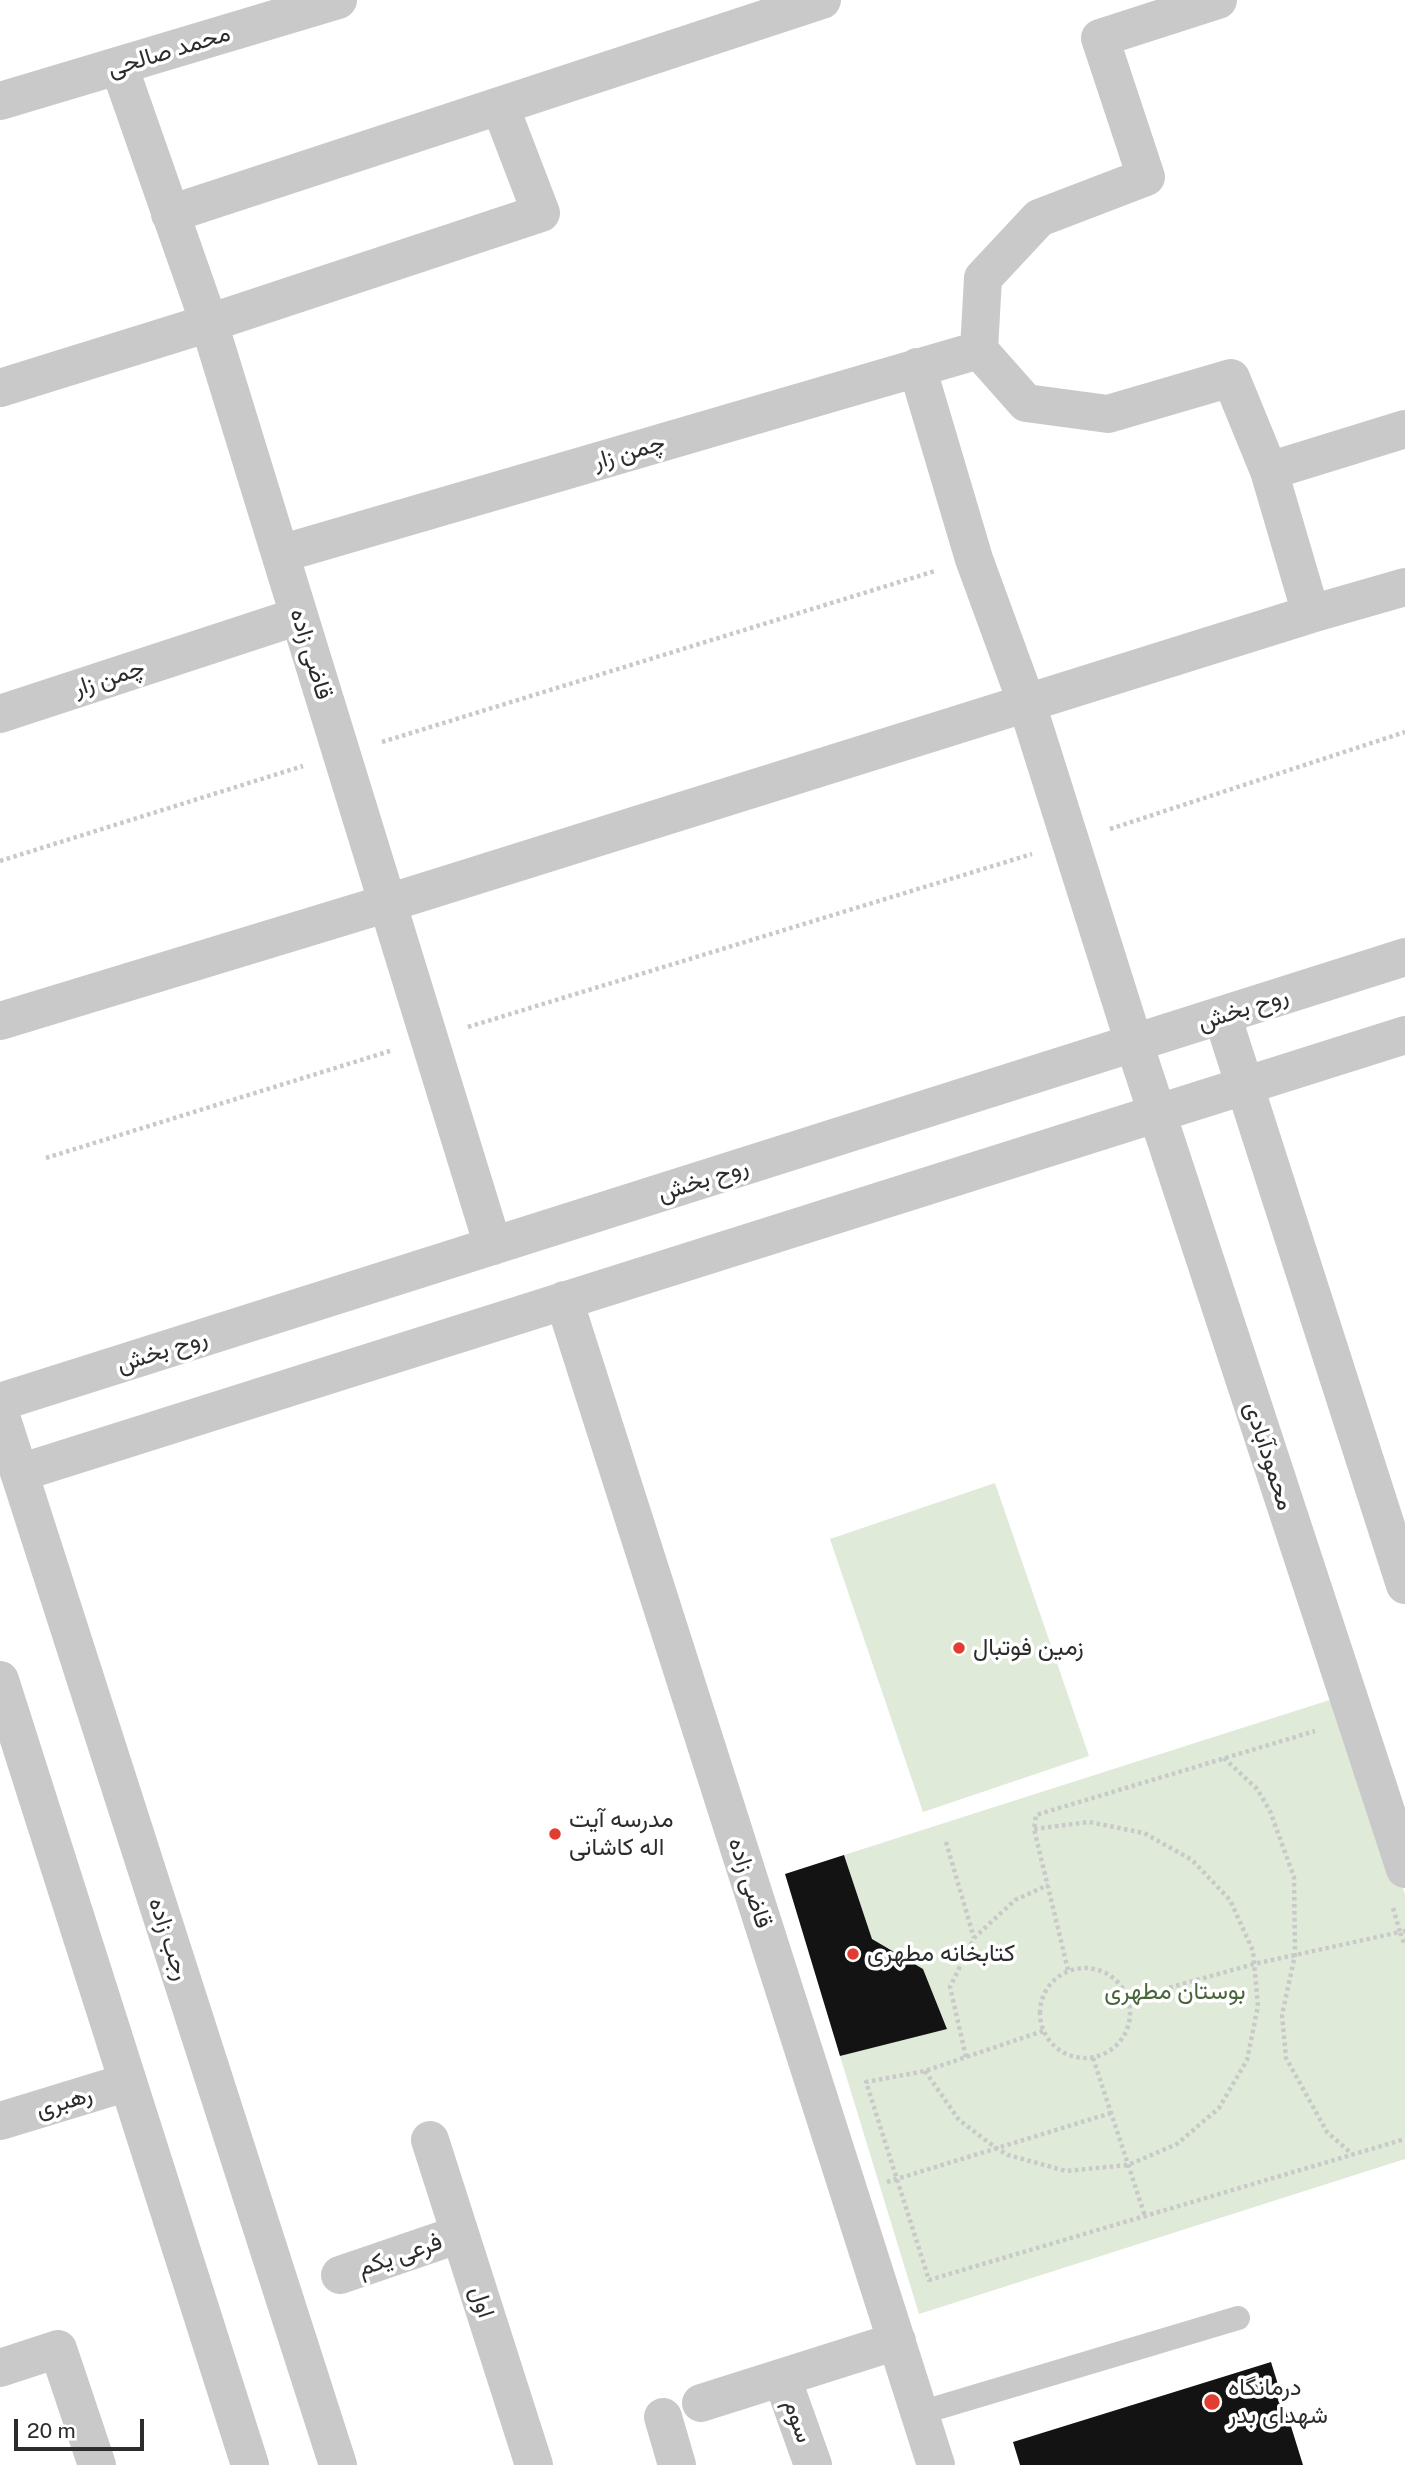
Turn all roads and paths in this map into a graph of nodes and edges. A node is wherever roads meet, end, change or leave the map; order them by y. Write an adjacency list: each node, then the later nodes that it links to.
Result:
1 (338, 0): 4 (street, محمد صالحی)
2 (1218, 0): 9 (street)
3 (809, 2): 6 (street)
4 (119, 66): 5 (street, محمد صالحی); 7 (street, قاضی زاده)
5 (0, 101)
6 (500, 106): 7 (street); 8 (street)
7 (170, 214): 8 (street, قاضی زاده)
8 (209, 323): 11 (street); 14 (street, قاضی زاده)
9 (979, 350): 10 (street, چمن زار); 13 (street)
10 (917, 368): 14 (street, چمن زار); 15 (street, محمودآبادی)
11 (0, 388)
12 (1405, 429): 13 (street)
13 (1269, 471): 17 (street)
14 (280, 554): 18 (street, قاضی زاده)
15 (974, 559): 19 (street, محمودآبادی); 22 (path)
16 (1405, 587): 17 (street)
17 (1311, 614): 19 (street)
18 (299, 616): 20 (street, چمن زار); 22 (street, قاضی زاده)
19 (1027, 704): 23 (street, محمودآبادی); 25 (street)
20 (0, 715)
21 (1405, 732): 23 (path)
22 (342, 754): 24 (path); 25 (street, قاضی زاده)
23 (1070, 842): 30 (path); 31 (street, محمودآبادی)
24 (0, 861)
25 (388, 904): 28 (street); 30 (street, قاضی زاده)
26 (1405, 957): 27 (street, روح بخش)
27 (1222, 1015): 31 (street, روح بخش); 32 (street)
28 (0, 1021)
29 (1405, 1035): 32 (street)
30 (429, 1039): 34 (path); 35 (street, قاضی زاده)
31 (1134, 1043): 33 (street, محمودآبادی); 35 (street, روح بخش)
32 (1245, 1086): 33 (street); 40 (street)
33 (1157, 1113): 36 (street); 46 (street, محمودآبادی)
34 (46, 1158)
35 (494, 1246): 37 (street, روح بخش)
36 (564, 1300): 39 (street); 69 (street, قاضی زاده)
37 (0, 1402)
38 (0, 1413): 39 (street, رجب زاده)
39 (19, 1473): 82 (street, رجب زاده)
40 (1405, 1585)
41 (0, 1680): 60 (street)
42 (1322, 1729): 43 (path)
43 (1224, 1758): 44 (path); 52 (path)
44 (1034, 1829): 47 (path); 53 (path)
45 (946, 1842): 50 (path)
46 (1405, 1869)
47 (1048, 1885): 50 (path); 54 (path)
48 (1392, 1906): 49 (path)
49 (1403, 1932): 51 (path); 52 (path)
50 (974, 1938): 57 (path)
51 (1405, 1946)
52 (1295, 1955): 53 (path); 66 (path)
53 (1254, 1964): 55 (path); 67 (path)
54 (1068, 1970): 55 (path); 56 (path)
55 (1129, 1999): 58 (path)
56 (1043, 2031): 57 (path); 58 (path)
57 (967, 2057): 59 (path)
58 (1093, 2058): 61 (path)
59 (925, 2071): 65 (path); 68 (path)
60 (128, 2082): 62 (street, رهبری); 81 (street)
61 (1111, 2113): 65 (path); 67 (path)
62 (0, 2121)
63 (1405, 2138): 66 (path)
64 (430, 2140): 71 (street, اول)
65 (996, 2148): 67 (path); 68 (path)
66 (1353, 2154): 70 (path)
67 (1128, 2165): 70 (path)
68 (897, 2179): 69 (path); 70 (path)
69 (849, 2193): 74 (street, قاضی زاده)
70 (1145, 2216)
71 (460, 2234): 72 (street, فرعی یکم); 83 (street, اول)
72 (340, 2275)
73 (1238, 2318): 78 (lane)
74 (897, 2341): 76 (street); 78 (street, قاضی زاده)
75 (0, 2368): 80 (street)
76 (782, 2378): 77 (street); 85 (street, سوم)
77 (701, 2403)
78 (920, 2413): 86 (street, قاضی زاده)
79 (663, 2417): 84 (street)
80 (97, 2465)
81 (250, 2465)
82 (338, 2465)
83 (534, 2465)
84 (677, 2465)
85 (813, 2465)
86 (936, 2465)

